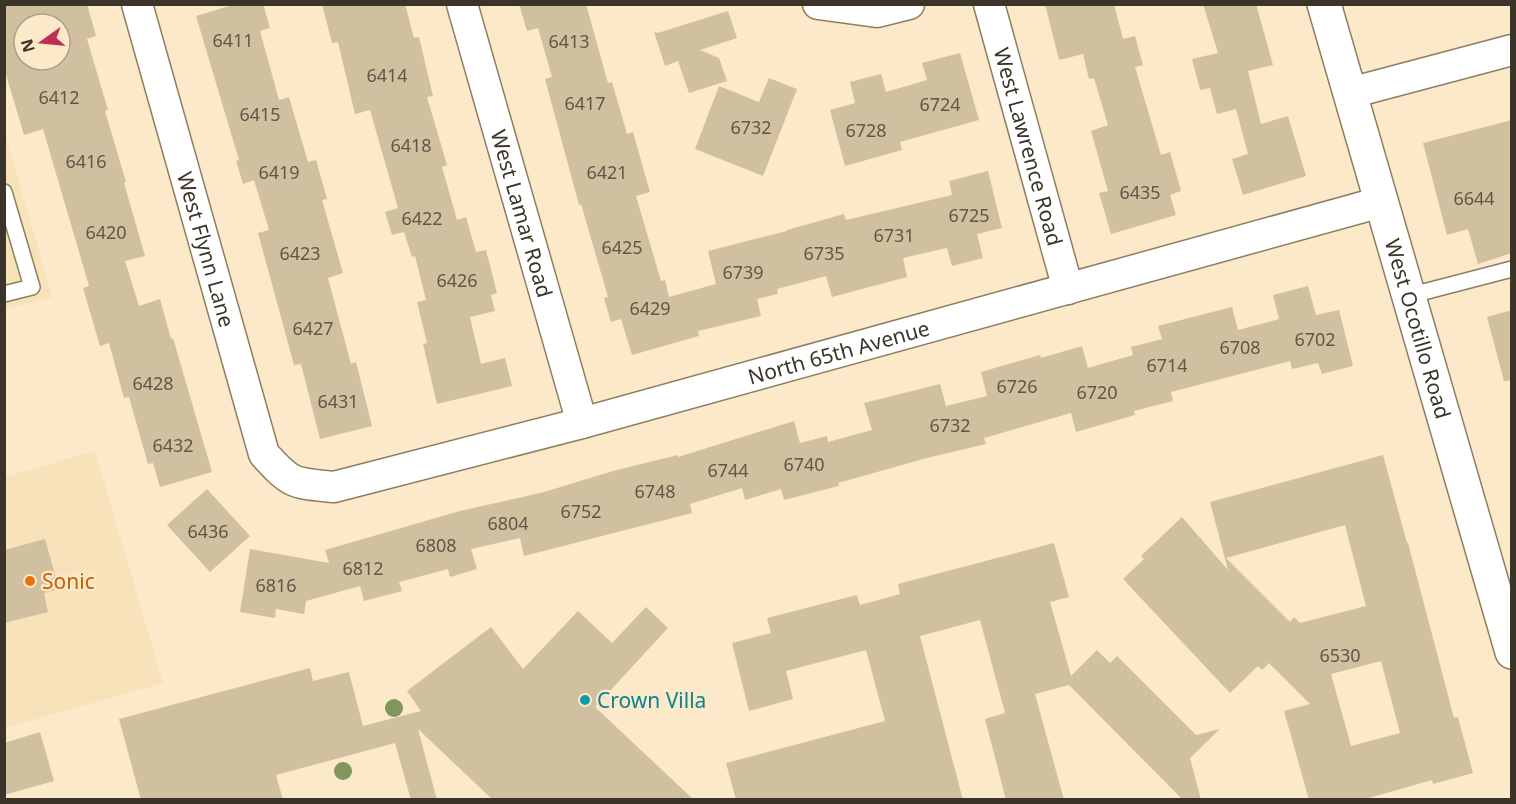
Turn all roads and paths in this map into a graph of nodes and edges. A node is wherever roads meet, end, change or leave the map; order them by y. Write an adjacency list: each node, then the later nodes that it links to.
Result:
1 (137, 4): 16 (street, West Flynn Lane)
2 (462, 4): 15 (street, West Lamar Road)
3 (818, 4): 4 (street)
4 (909, 4)
5 (989, 4): 12 (street, West Lawrence Road)
6 (1324, 4): 8 (street, West Ocotillo Road)
7 (1512, 50): 8 (street)
8 (1350, 93): 10 (street, West Ocotillo Road)
9 (4, 192): 13 (lane)
10 (1381, 202): 12 (street, North 65th Avenue); 14 (street, West Ocotillo Road)
11 (1512, 269): 14 (lane)
12 (1068, 289): 15 (street, North 65th Avenue)
13 (4, 294)
14 (1408, 296): 17 (street, West Ocotillo Road)
15 (582, 423): 16 (street, North 65th Avenue)
16 (294, 483)
17 (1512, 652)

